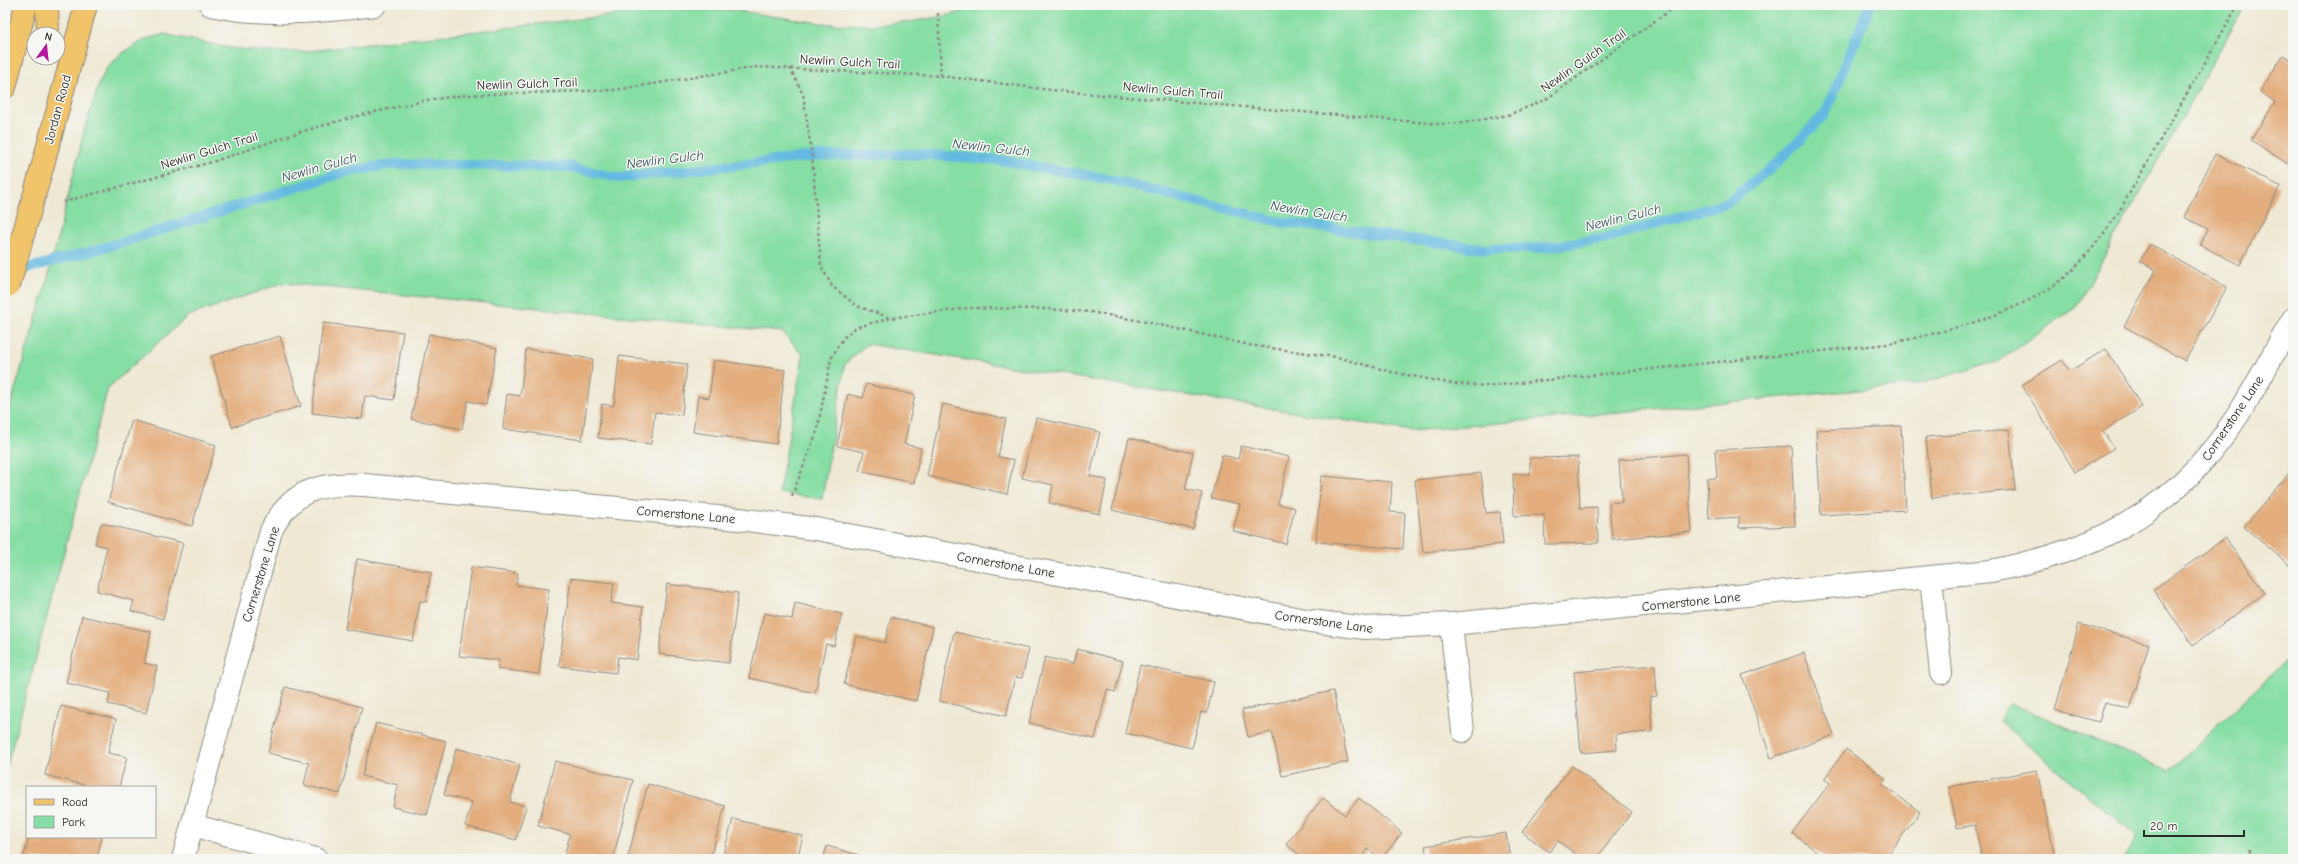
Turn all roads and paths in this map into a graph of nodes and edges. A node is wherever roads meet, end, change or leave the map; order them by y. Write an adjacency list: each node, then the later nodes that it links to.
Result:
1 (26, 5): 14 (main road)
2 (47, 5): 9 (main road)
3 (86, 5): 13 (main road, Jordan Road)
4 (211, 5): 5 (street)
5 (375, 5)
6 (1677, 5): 12 (path, Newlin Gulch Trail)
7 (2238, 5): 17 (path)
8 (938, 13): 12 (path)
9 (48, 26)
10 (59, 66): 13 (main road)
11 (790, 68): 12 (path, Newlin Gulch Trail); 15 (path, Newlin Gulch Trail); 17 (path)
12 (941, 76)
13 (64, 81): 16 (main road, Jordan Road, bridge)
14 (5, 88)
15 (56, 204)
16 (5, 298)
17 (891, 318): 19 (path)
18 (2293, 319): 20 (street, Cornerstone Lane)
19 (781, 525): 21 (street, Cornerstone Lane); 24 (street, Cornerstone Lane)
20 (1931, 578): 21 (street, Cornerstone Lane); 22 (street)
21 (1451, 624): 23 (street)
22 (1941, 673)
23 (1463, 732)
24 (192, 825): 26 (street, Cornerstone Lane); 27 (street)
25 (2249, 849): 28 (path)
26 (182, 859)
27 (316, 859)
28 (2255, 859)

